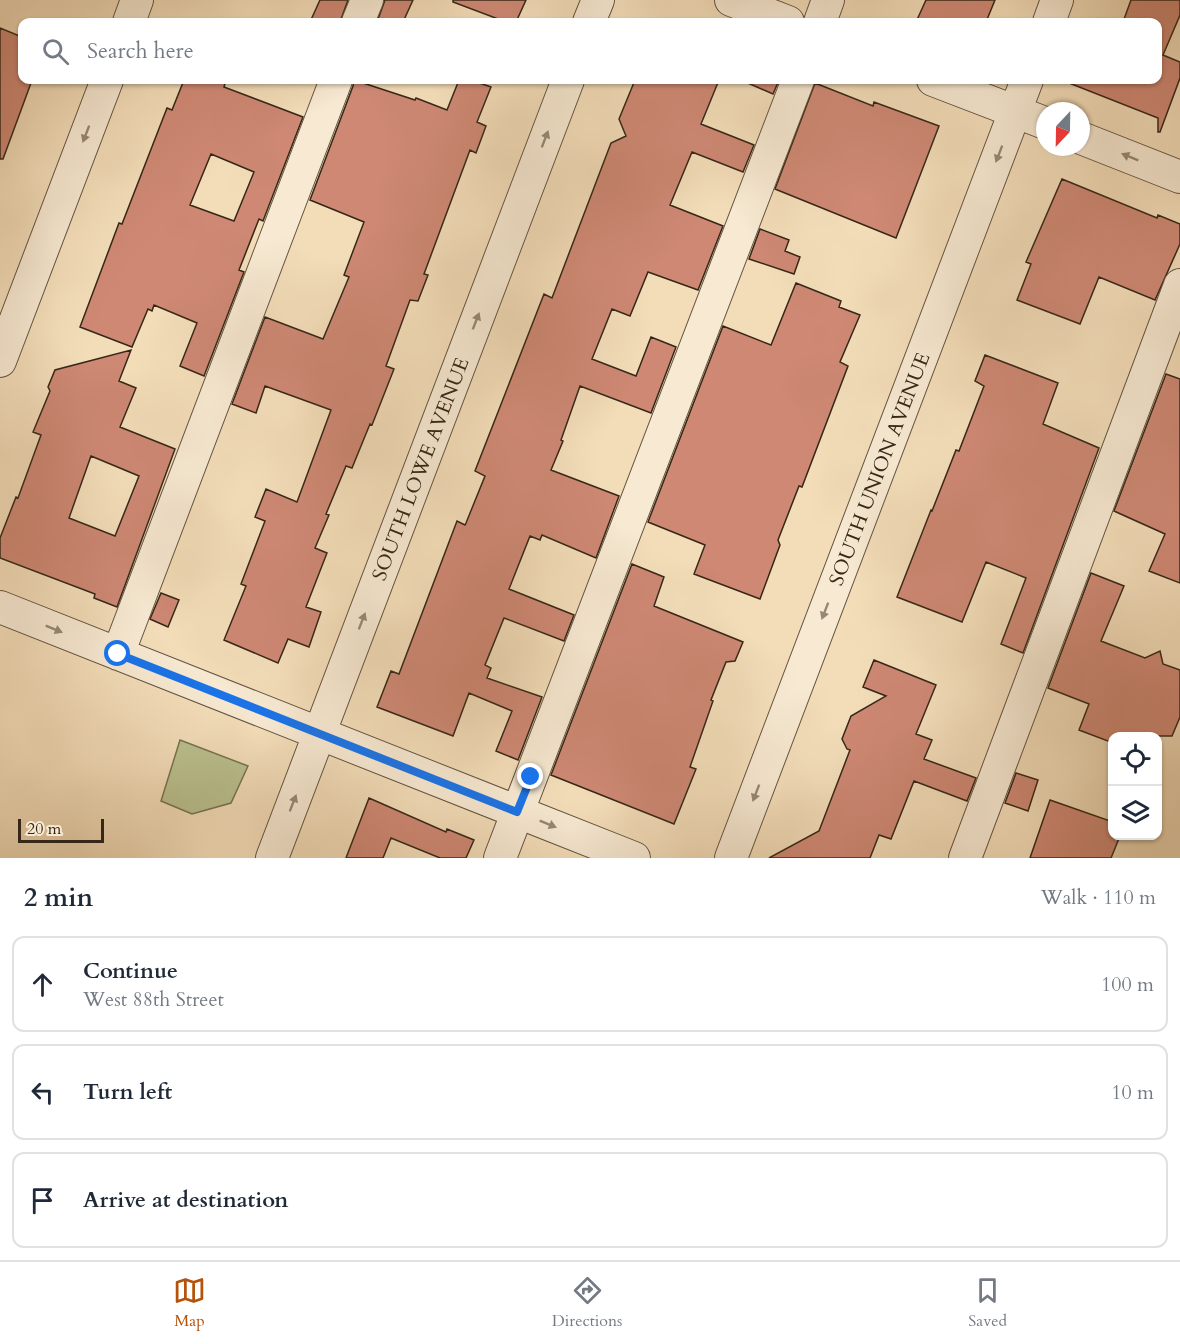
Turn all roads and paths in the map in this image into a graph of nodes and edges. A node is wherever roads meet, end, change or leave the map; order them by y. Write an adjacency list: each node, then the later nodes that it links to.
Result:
1 (138, 0): 7 (street)
2 (367, 0): 8 (street)
3 (598, 0): 9 (street)
4 (731, 0): 10 (street)
5 (828, 0): 11 (street)
6 (1058, 0): 12 (street)
7 (131, 18)
8 (360, 18)
9 (591, 18)
10 (778, 18)
11 (821, 18)
12 (1051, 18)
13 (105, 84): 24 (street, one-way to 24)
14 (334, 84): 26 (street)
15 (566, 84): 27 (street, SOUTH LOWE AVENUE, one-way to 15)
16 (796, 84): 28 (street)
17 (943, 84): 19 (street)
18 (1026, 84): 19 (street, SOUTH UNION AVENUE)
19 (1015, 112): 20 (street); 32 (street, SOUTH UNION AVENUE, one-way to 32)
20 (1036, 120)
21 (1090, 142): 22 (street, one-way to 21)
22 (1180, 177)
23 (1180, 285): 33 (street)
24 (0, 360)
25 (0, 607): 26 (street, one-way to 26)
26 (118, 654): 27 (street)
27 (319, 734): 28 (street); 29 (street, SOUTH LOWE AVENUE, one-way to 27)
28 (517, 812): 30 (street); 31 (street, one-way to 31)
29 (272, 858)
30 (500, 858)
31 (634, 858)
32 (731, 858)
33 (965, 858)

